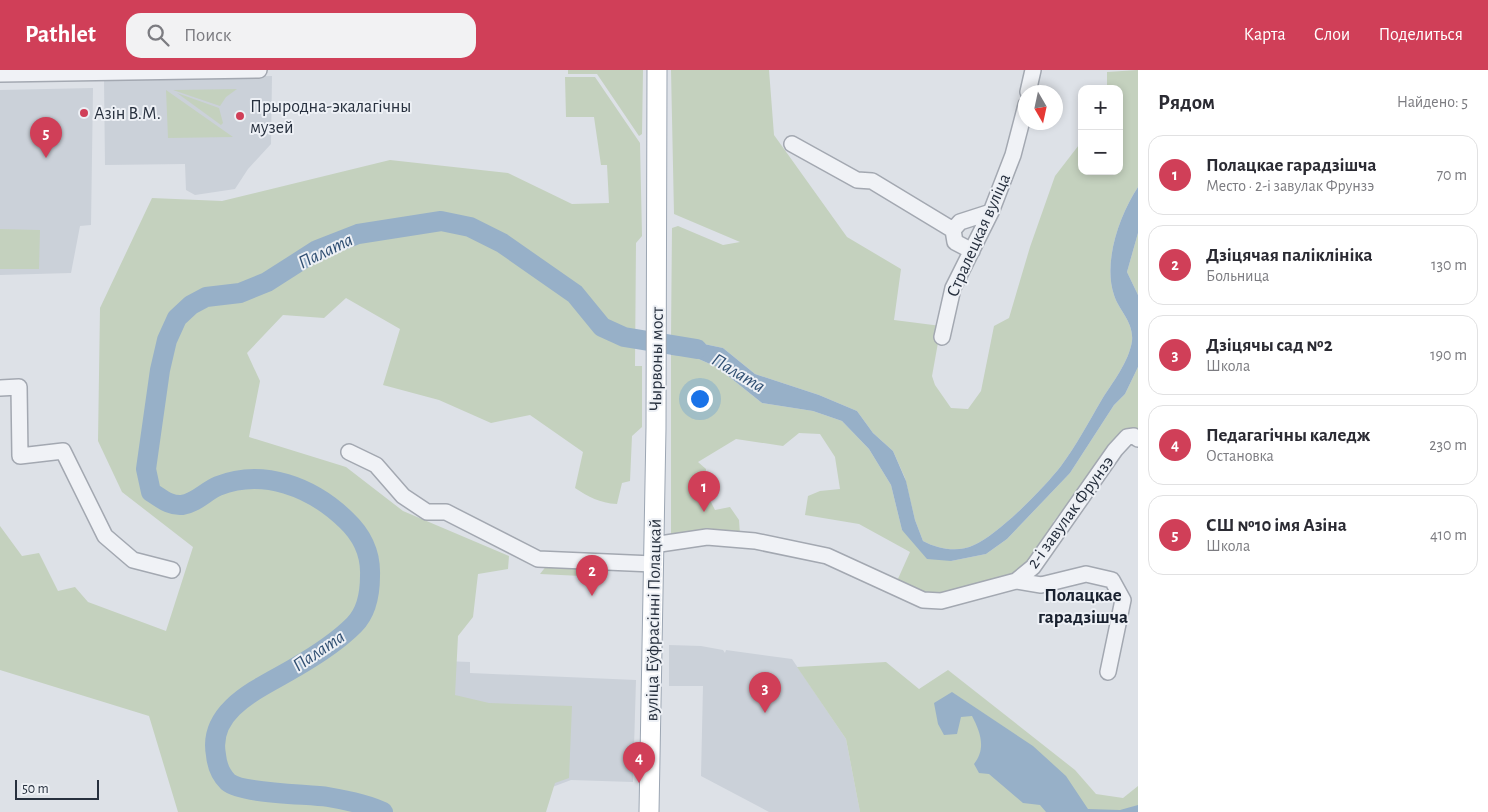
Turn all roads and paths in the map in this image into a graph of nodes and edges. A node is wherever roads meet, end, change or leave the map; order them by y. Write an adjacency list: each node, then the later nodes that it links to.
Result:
1 (227, 70): 2 (street); 5 (street)
2 (258, 70)
3 (657, 70): 14 (main road, Чырвоны мост)
4 (1033, 70): 6 (street)
5 (0, 74)
6 (1030, 85)
7 (1020, 130): 9 (street, Стралецкая вуліца)
8 (792, 144): 10 (street)
9 (991, 212): 10 (street); 11 (street, Стралецкая вуліца)
10 (953, 230): 11 (street)
11 (972, 251): 12 (street, Стралецкая вуліца)
12 (942, 337)
13 (0, 388): 19 (street)
14 (656, 428): 17 (main road, вуліца Еўфрасінні Полацкай)
15 (1138, 439): 20 (street, 2-і завулак Фрунзэ)
16 (349, 452): 18 (street)
17 (654, 545): 18 (main road, вуліца Еўфрасінні Полацкай); 20 (street, 2-і завулак Фрунзэ)
18 (653, 564): 22 (main road, вуліца Еўфрасінні Полацкай)
19 (172, 570)
20 (1016, 581): 21 (street)
21 (1108, 672)
22 (649, 812)

